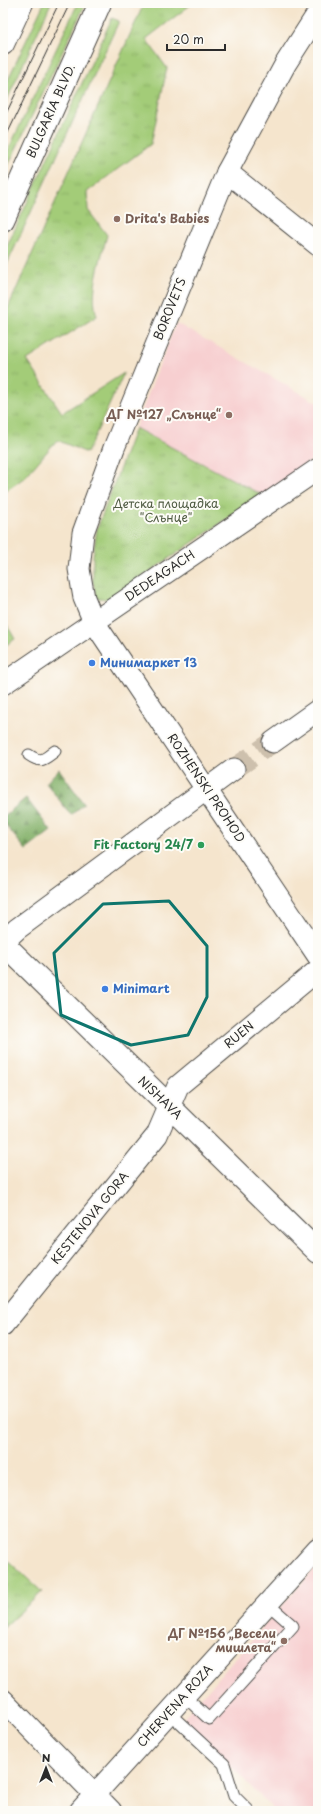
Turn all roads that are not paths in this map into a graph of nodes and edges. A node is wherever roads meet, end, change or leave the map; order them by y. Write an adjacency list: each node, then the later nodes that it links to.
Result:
1 (22, 3): 4 (street)
2 (100, 3): 6 (street, BULGARIA BLVD.)
3 (318, 13): 5 (street, BOROVETS)
4 (3, 44)
5 (227, 172): 7 (street); 9 (street, BOROVETS)
6 (3, 220)
7 (318, 246)
8 (318, 469): 9 (street, DEDEAGACH)
9 (94, 622): 10 (street, DEDEAGACH); 16 (street, ROZHENSKI PROHOD)
10 (3, 684)
11 (318, 710): 12 (street)
12 (273, 742)
13 (55, 751): 14 (lane)
14 (29, 755)
15 (234, 769): 16 (street)
16 (207, 789): 17 (street); 18 (street, ROZHENSKI PROHOD)
17 (3, 943): 20 (street, NISHAVA)
18 (318, 956)
19 (318, 970): 20 (street, RUEN)
20 (169, 1106): 21 (street, NISHAVA); 22 (street, KESTENOVA GORA)
21 (318, 1252)
22 (3, 1325)
23 (318, 1548): 24 (street, CHERVENA ROZA)
24 (268, 1604): 25 (street, CHERVENA ROZA); 25 (lane)
25 (184, 1696): 27 (street, CHERVENA ROZA)
26 (3, 1700): 28 (street)
27 (169, 1713): 28 (street, CHERVENA ROZA); 31 (lane)
28 (95, 1794): 29 (street, CHERVENA ROZA); 30 (street)
29 (80, 1811)
30 (111, 1811)
31 (249, 1811)

